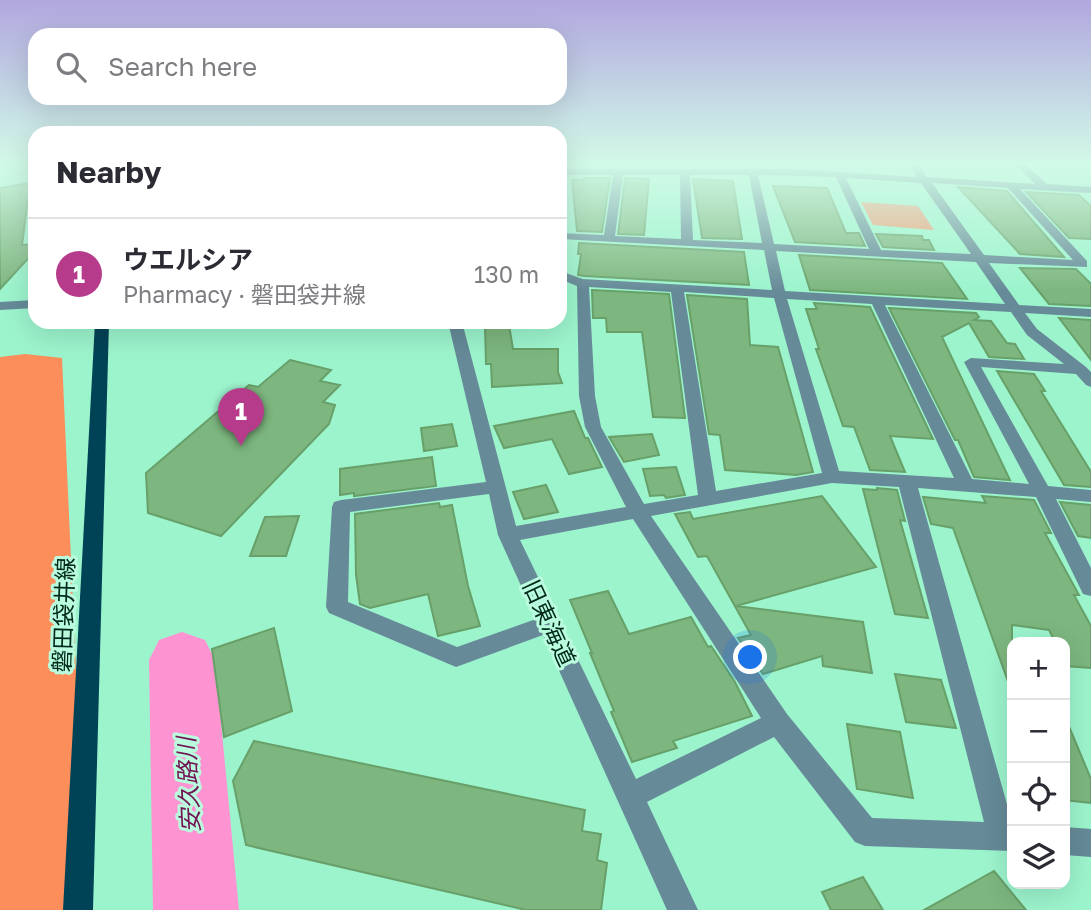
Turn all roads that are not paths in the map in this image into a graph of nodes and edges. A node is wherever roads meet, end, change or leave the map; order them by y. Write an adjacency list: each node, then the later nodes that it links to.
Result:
1 (613, 206): 8 (street)
2 (686, 206): 9 (street)
3 (761, 206): 10 (street)
4 (855, 206): 11 (street)
5 (944, 206): 12 (street)
6 (1031, 206): 12 (street)
7 (567, 236): 8 (street)
8 (609, 238): 9 (street)
9 (687, 242): 10 (street)
10 (770, 247): 11 (street); 17 (street)
11 (876, 252): 12 (street)
12 (981, 259): 21 (street)
13 (567, 277): 15 (street)
14 (567, 281): 15 (street)
15 (583, 282): 16 (street); 33 (street)
16 (677, 288): 17 (street); 32 (street)
17 (779, 294): 18 (street); 26 (street)
18 (877, 301): 21 (street); 28 (street)
19 (28, 304): 20 (street)
20 (0, 306)
21 (1016, 308): 22 (street); 25 (street)
22 (1091, 313)
23 (102, 329): 42 (main road, 磐田袋井線)
24 (457, 329): 29 (street, 旧東海道)
25 (1086, 376): 30 (street)
26 (832, 477): 27 (street); 32 (street)
27 (907, 481): 28 (street); 39 (street)
28 (966, 485): 30 (street)
29 (496, 487): 34 (street, 旧東海道); 36 (street)
30 (1042, 491): 31 (street); 35 (street)
31 (1091, 496)
32 (708, 501): 33 (street)
33 (639, 513): 34 (street); 37 (street)
34 (508, 535): 36 (street, 旧東海道)
35 (1091, 588)
36 (550, 624): 38 (street, 旧東海道)
37 (778, 722): 38 (street); 39 (street)
38 (629, 796): 43 (street, 旧東海道)
39 (1007, 837)
40 (1070, 842): 41 (street)
41 (1091, 844)
42 (78, 910)
43 (683, 910)

